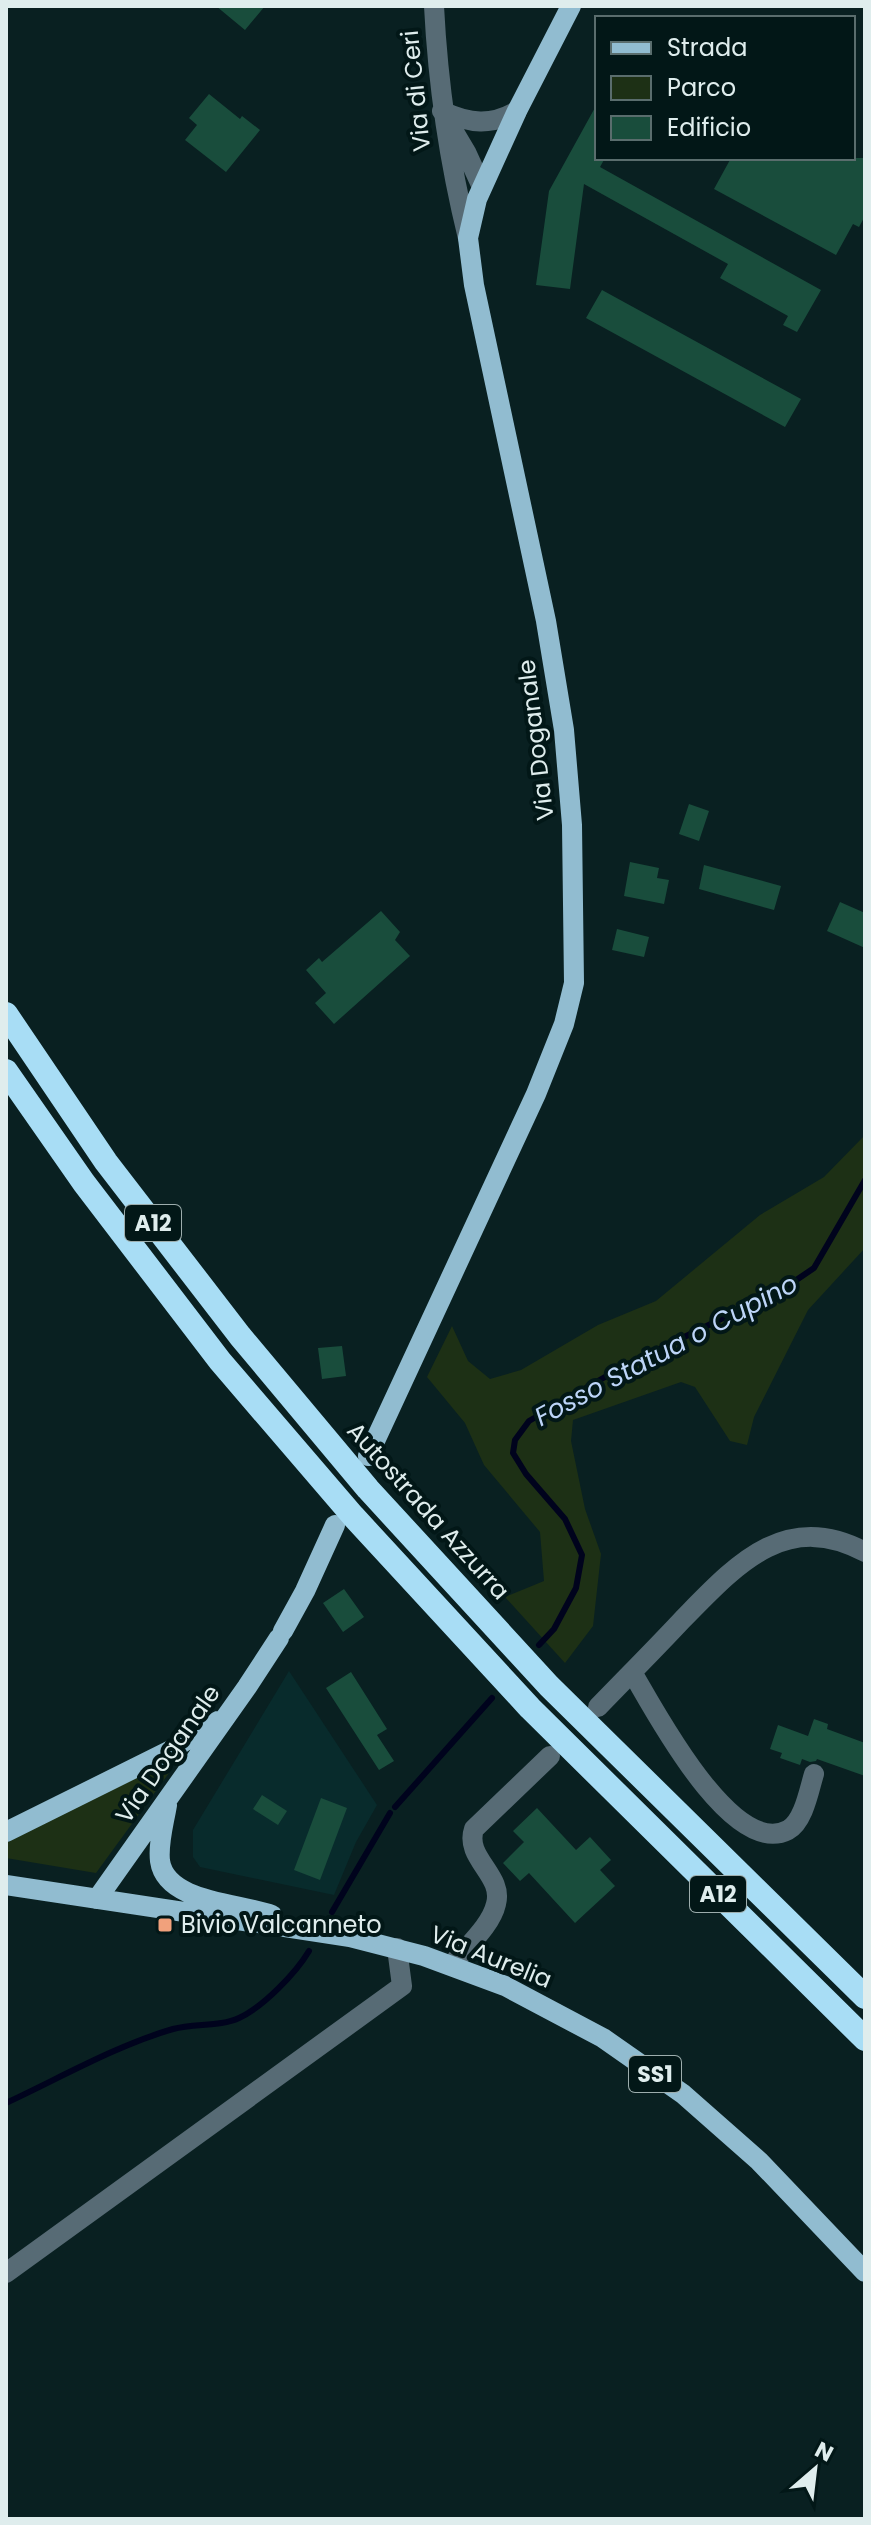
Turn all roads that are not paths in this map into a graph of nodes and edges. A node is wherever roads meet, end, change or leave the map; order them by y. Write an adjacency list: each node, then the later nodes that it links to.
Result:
1 (434, 6): 3 (street, Via di Ceri)
2 (571, 6): 4 (main road, Via Doganale)
3 (442, 111): 4 (street); 5 (street, Via di Ceri); 6 (street)
4 (517, 111): 6 (main road, Via Doganale)
5 (451, 170): 6 (street); 7 (street, Via di Ceri)
6 (482, 187): 7 (main road, Via Doganale)
7 (468, 238): 10 (main road, Via Doganale)
8 (6, 1014): 14 (highway, Autostrada Azzurra / A12)
9 (6, 1071): 16 (highway, A12)
10 (368, 1456)
11 (335, 1525): 15 (main road, Via Doganale)
12 (865, 1552): 13 (street)
13 (632, 1672): 14 (street); 17 (street)
14 (583, 1713): 25 (highway, Autostrada Azzurra / A12)
15 (225, 1716): 18 (main road, Via Doganale); 19 (main road)
16 (556, 1741): 24 (street); 26 (highway, A12)
17 (814, 1774)
18 (169, 1797): 21 (main road, Via Doganale); 22 (main road)
19 (6, 1832)
20 (6, 1885): 21 (main road, Via Aurelia / SS1)
21 (97, 1899): 22 (main road, Via Aurelia / SS1)
22 (296, 1928): 23 (main road, Via Aurelia / SS1)
23 (397, 1948): 24 (main road, Via Aurelia / SS1); 28 (street)
24 (452, 1965): 27 (main road, Via Aurelia / SS1)
25 (865, 1997)
26 (865, 2039)
27 (865, 2272)
28 (6, 2273)

